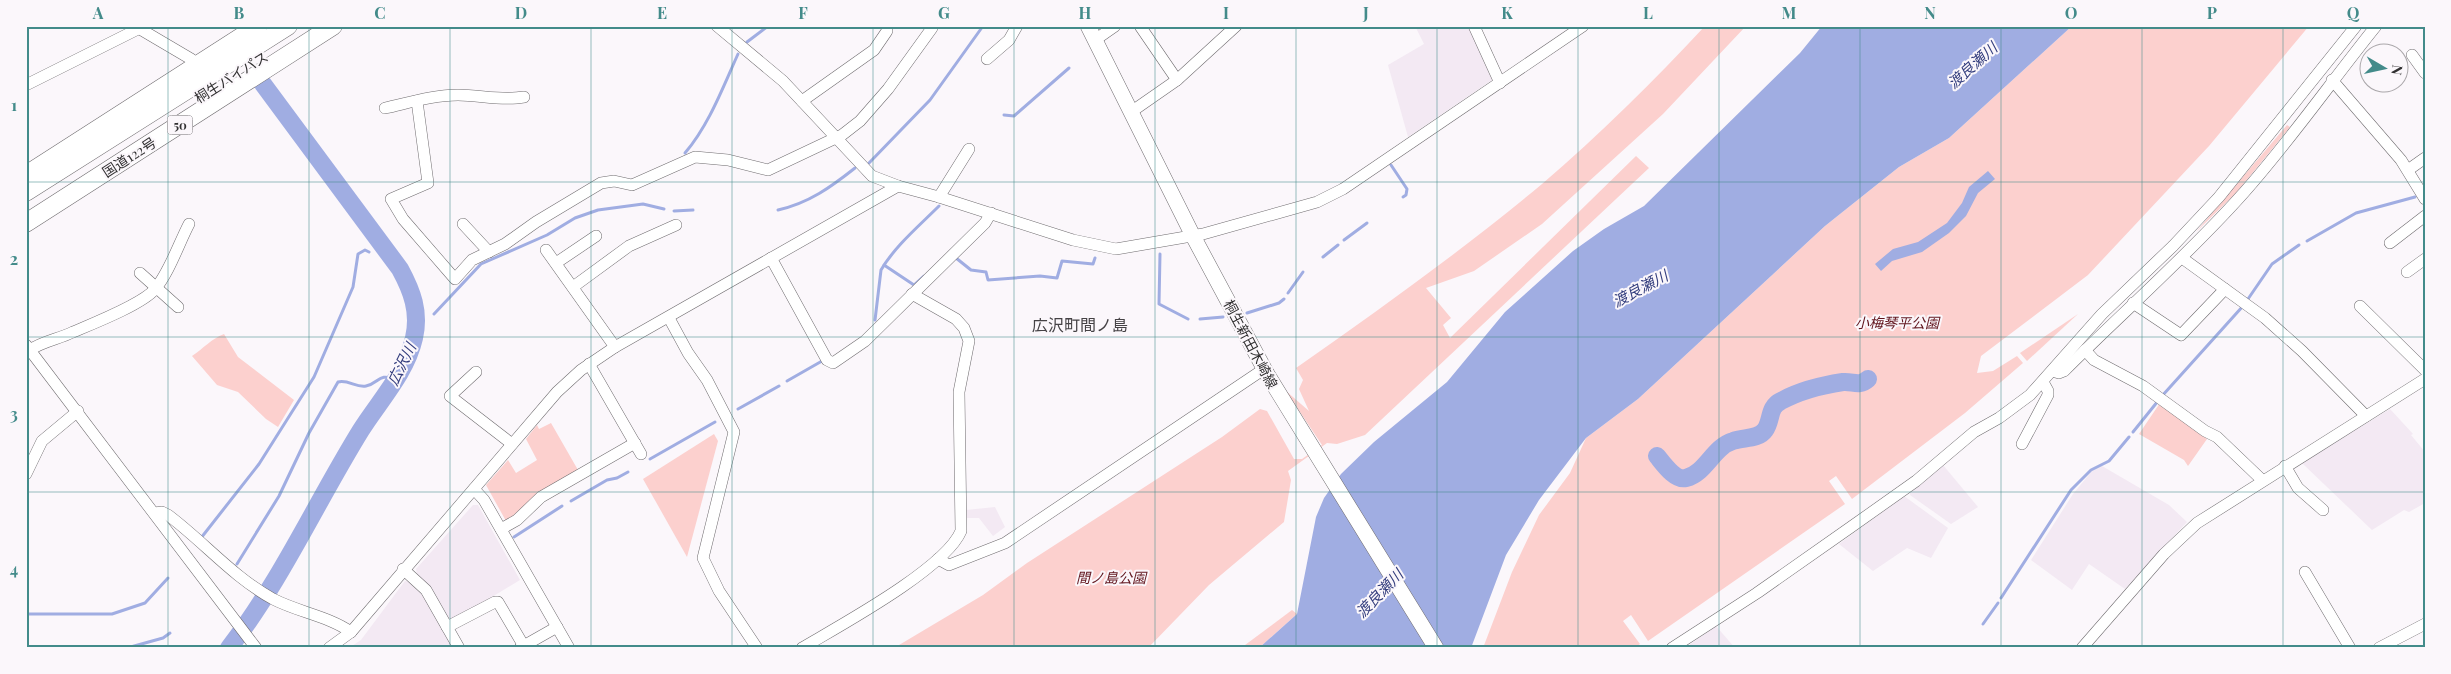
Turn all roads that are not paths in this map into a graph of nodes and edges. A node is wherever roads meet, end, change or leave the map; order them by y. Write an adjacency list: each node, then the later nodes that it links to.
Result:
1 (258, 26): 21 (highway)
2 (288, 26): 38 (highway, 桐生バイパス / 50)
3 (311, 26): 41 (highway, 桐生バイパス / 50)
4 (333, 26): 44 (highway, 国道122号 / 50)
5 (717, 26): 29 (street)
6 (1017, 26): 20 (street)
7 (1088, 26): 18 (main road, 桐生新田木崎線)
8 (1115, 26): 18 (street)
9 (1140, 26): 23 (street)
10 (1236, 26): 23 (street)
11 (1474, 26): 25 (street)
12 (1583, 26): 25 (street)
13 (2356, 26): 73 (street)
14 (2376, 26): 24 (street)
15 (136, 28): 21 (street); 26 (street)
16 (932, 28): 32 (street)
17 (887, 31): 29 (street)
18 (1095, 40): 31 (main road, 桐生新田木崎線)
19 (2412, 55): 22 (street)
20 (987, 59)
21 (197, 65): 36 (highway)
22 (2425, 73)
23 (1177, 80): 31 (street)
24 (2332, 80): 35 (street); 54 (street)
25 (1500, 83): 49 (street)
26 (26, 85)
27 (524, 97): 28 (street)
28 (417, 101): 30 (street); 52 (street)
29 (802, 101): 32 (street)
30 (385, 108)
31 (1131, 112): 49 (main road, 桐生新田木崎線)
32 (836, 138): 37 (street); 52 (street)
33 (969, 150): 39 (street)
34 (2425, 158): 35 (street)
35 (2408, 170): 40 (street)
36 (26, 175)
37 (898, 186): 39 (street); 53 (street)
38 (26, 192)
39 (939, 197): 42 (street)
40 (2425, 199)
41 (26, 211)
42 (990, 213): 49 (street); 62 (street)
43 (2425, 216): 50 (street)
44 (26, 223)
45 (189, 224): 60 (street)
46 (463, 224): 52 (street)
47 (676, 225): 59 (street)
48 (596, 236): 56 (street)
49 (1193, 236): 71 (main road, 桐生新田木崎線)
50 (2390, 243)
51 (546, 250): 56 (street)
52 (489, 252)
53 (771, 258): 62 (street); 66 (street)
54 (2182, 258): 61 (street); 63 (street)
55 (2425, 259): 57 (street)
56 (556, 263): 59 (street)
57 (2408, 272)
58 (140, 273): 60 (street)
59 (573, 287): 68 (street)
60 (155, 289): 65 (street); 67 (street)
61 (2224, 289): 63 (street); 78 (street)
62 (912, 294): 90 (street)
63 (2133, 303): 69 (street)
64 (2360, 306): 72 (street)
65 (178, 307)
66 (669, 318): 68 (street); 103 (street)
67 (28, 347): 77 (street)
68 (615, 347): 70 (street)
69 (2085, 350): 73 (street); 85 (street)
70 (589, 364): 79 (street); 80 (street)
71 (1264, 369): 90 (street); 105 (main road, 桐生新田木崎線)
72 (2425, 370)
73 (2052, 371): 76 (street)
74 (476, 372): 80 (street)
75 (2425, 379): 78 (street)
76 (2043, 382): 81 (street); 106 (street)
77 (78, 411): 84 (street); 88 (street)
78 (2366, 416): 83 (street)
79 (635, 443): 82 (street); 89 (street)
80 (512, 444): 86 (street)
81 (2022, 444)
82 (641, 454)
83 (2285, 466): 85 (street); 87 (street)
84 (26, 474)
85 (2262, 480): 98 (street)
86 (474, 489): 89 (street); 91 (street)
87 (2323, 510)
88 (155, 513): 96 (street); 97 (street)
89 (501, 529): 95 (street)
90 (938, 559): 104 (street)
91 (403, 569): 94 (street); 96 (street)
92 (2305, 572): 107 (street)
93 (2425, 624): 108 (street)
94 (448, 627): 99 (street); 101 (street)
95 (557, 627): 99 (street); 102 (street)
96 (350, 632): 100 (street)
97 (253, 644)
98 (2087, 646)
99 (523, 647)
100 (329, 648)
101 (459, 648)
102 (569, 648)
103 (757, 648)
104 (802, 648)
105 (1436, 648)
106 (1672, 648)
107 (2350, 648)
108 (2379, 648)

